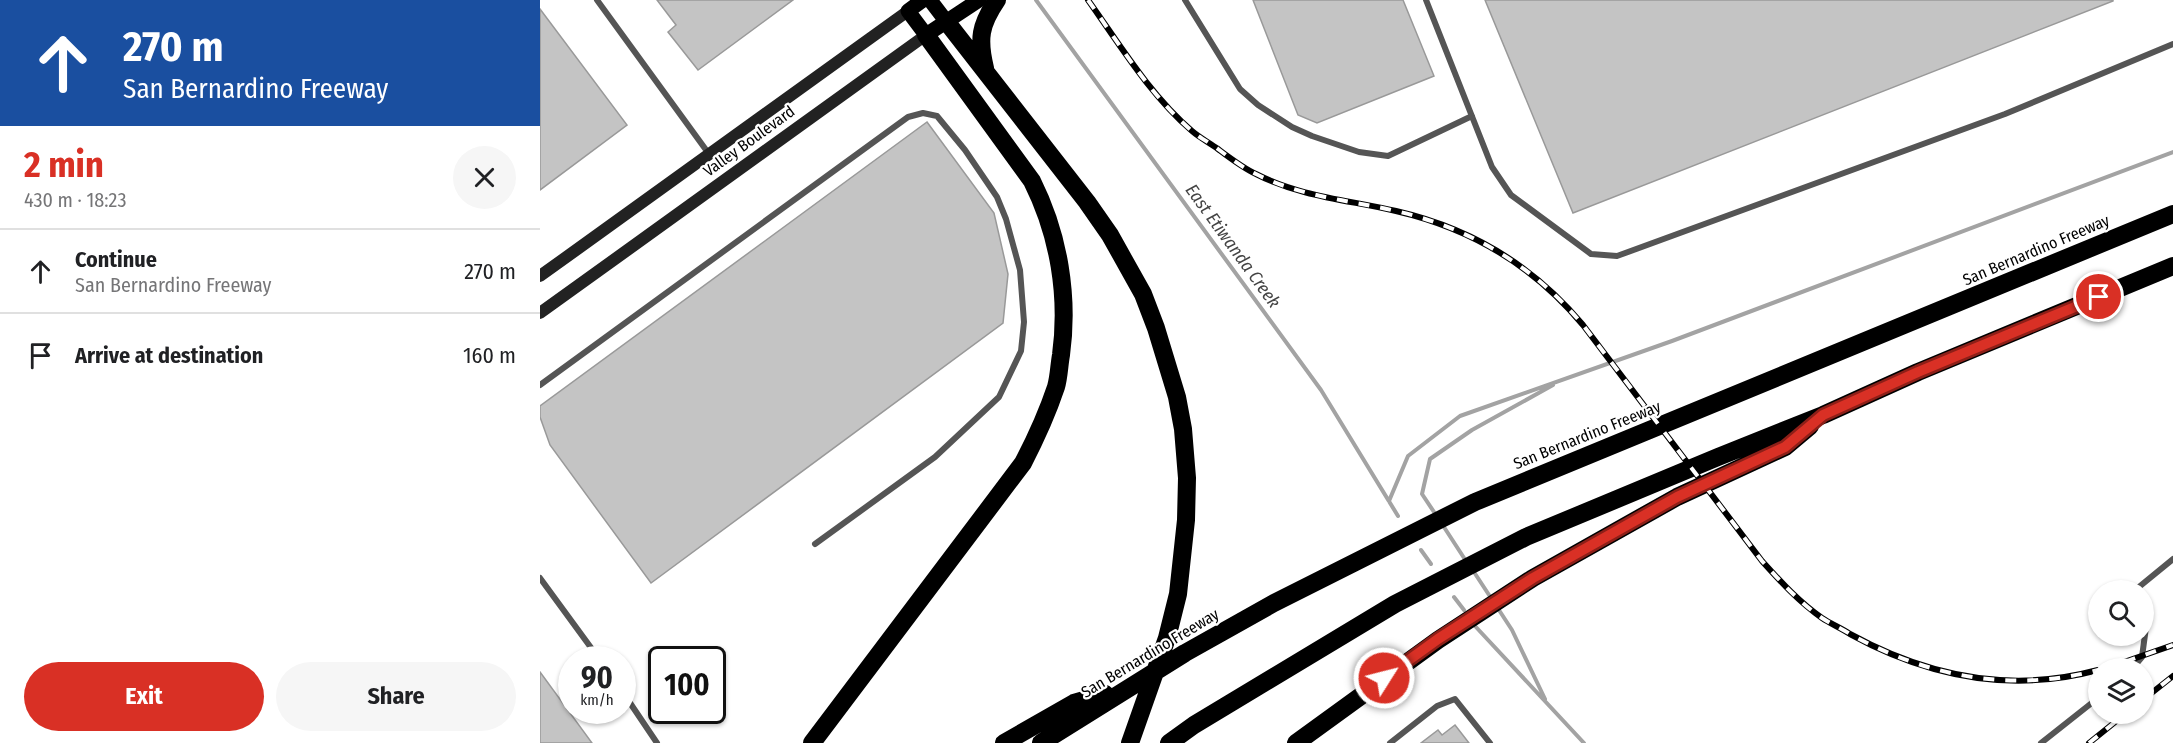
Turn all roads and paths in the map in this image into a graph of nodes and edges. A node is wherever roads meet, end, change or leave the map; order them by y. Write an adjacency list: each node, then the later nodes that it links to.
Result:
1 (597, 0): 14 (lane)
2 (924, 0): 8 (main road, Valley Boulevard)
3 (930, 0): 9 (main road)
4 (997, 0): 7 (highway)
5 (1185, 0): 13 (lane)
6 (1426, 0): 13 (lane)
7 (981, 6): 9 (main road, Valley Boulevard); 12 (highway)
8 (908, 11): 10 (main road); 14 (main road, Valley Boulevard)
9 (946, 21): 10 (main road, Valley Boulevard); 12 (highway)
10 (926, 35): 18 (main road, Valley Boulevard); 30 (highway)
11 (2173, 44): 13 (lane)
12 (985, 70): 33 (highway)
13 (1472, 116)
14 (709, 154): 17 (main road, Valley Boulevard)
15 (2173, 214): 26 (highway, San Bernardino Freeway)
16 (2173, 266): 20 (highway)
17 (540, 276)
18 (540, 313)
19 (540, 385): 21 (lane)
20 (1722, 465): 34 (highway); 35 (highway)
21 (814, 544)
22 (2173, 559): 24 (lane)
23 (540, 578): 25 (lane)
24 (2147, 580)
25 (590, 646)
26 (1130, 686): 31 (highway); 32 (highway, San Bernardino Freeway)
27 (2088, 706): 38 (lane)
28 (636, 712): 29 (lane)
29 (657, 743)
30 (812, 743)
31 (1004, 743)
32 (1041, 743)
33 (1130, 743)
34 (1169, 743)
35 (1296, 743)
36 (1390, 743): 37 (lane)
37 (1490, 743)
38 (2041, 743)

